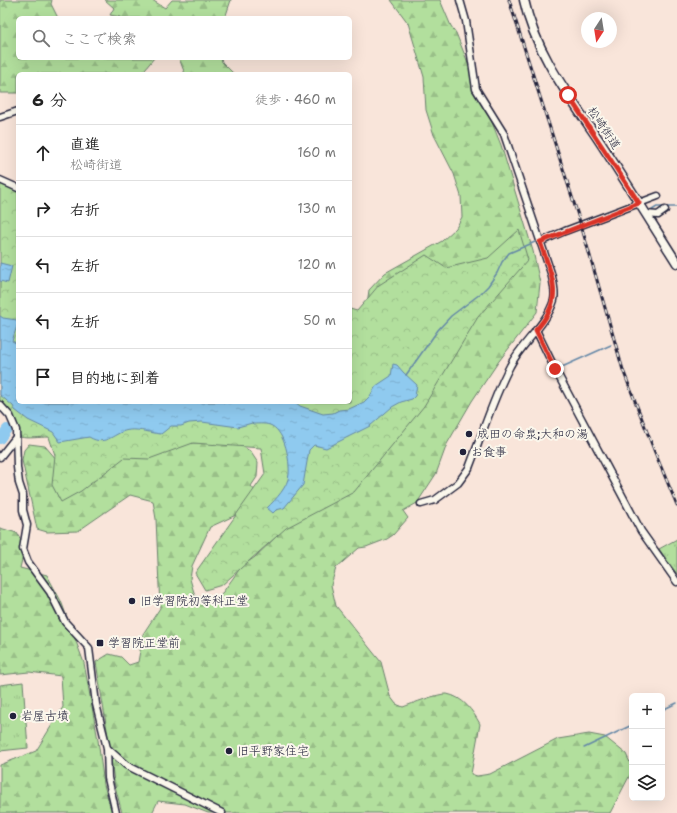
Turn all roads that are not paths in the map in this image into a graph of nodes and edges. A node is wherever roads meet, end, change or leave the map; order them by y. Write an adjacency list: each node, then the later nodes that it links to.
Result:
1 (460, 0): 11 (street)
2 (524, 0): 8 (main road, 松崎街道)
3 (16, 112): 4 (street)
4 (0, 117)
5 (0, 180): 6 (street)
6 (16, 187)
7 (658, 196): 8 (street)
8 (639, 203): 10 (main road, 松崎街道); 11 (street)
9 (665, 210): 10 (street)
10 (646, 214): 12 (main road, 松崎街道)
11 (540, 242): 13 (street)
12 (677, 263)
13 (536, 330): 17 (street); 18 (street)
14 (0, 405): 15 (street)
15 (16, 437): 16 (street); 19 (street)
16 (0, 457)
17 (422, 504)
18 (677, 582)
19 (107, 748): 20 (street); 21 (street)
20 (116, 813)
21 (222, 813)

